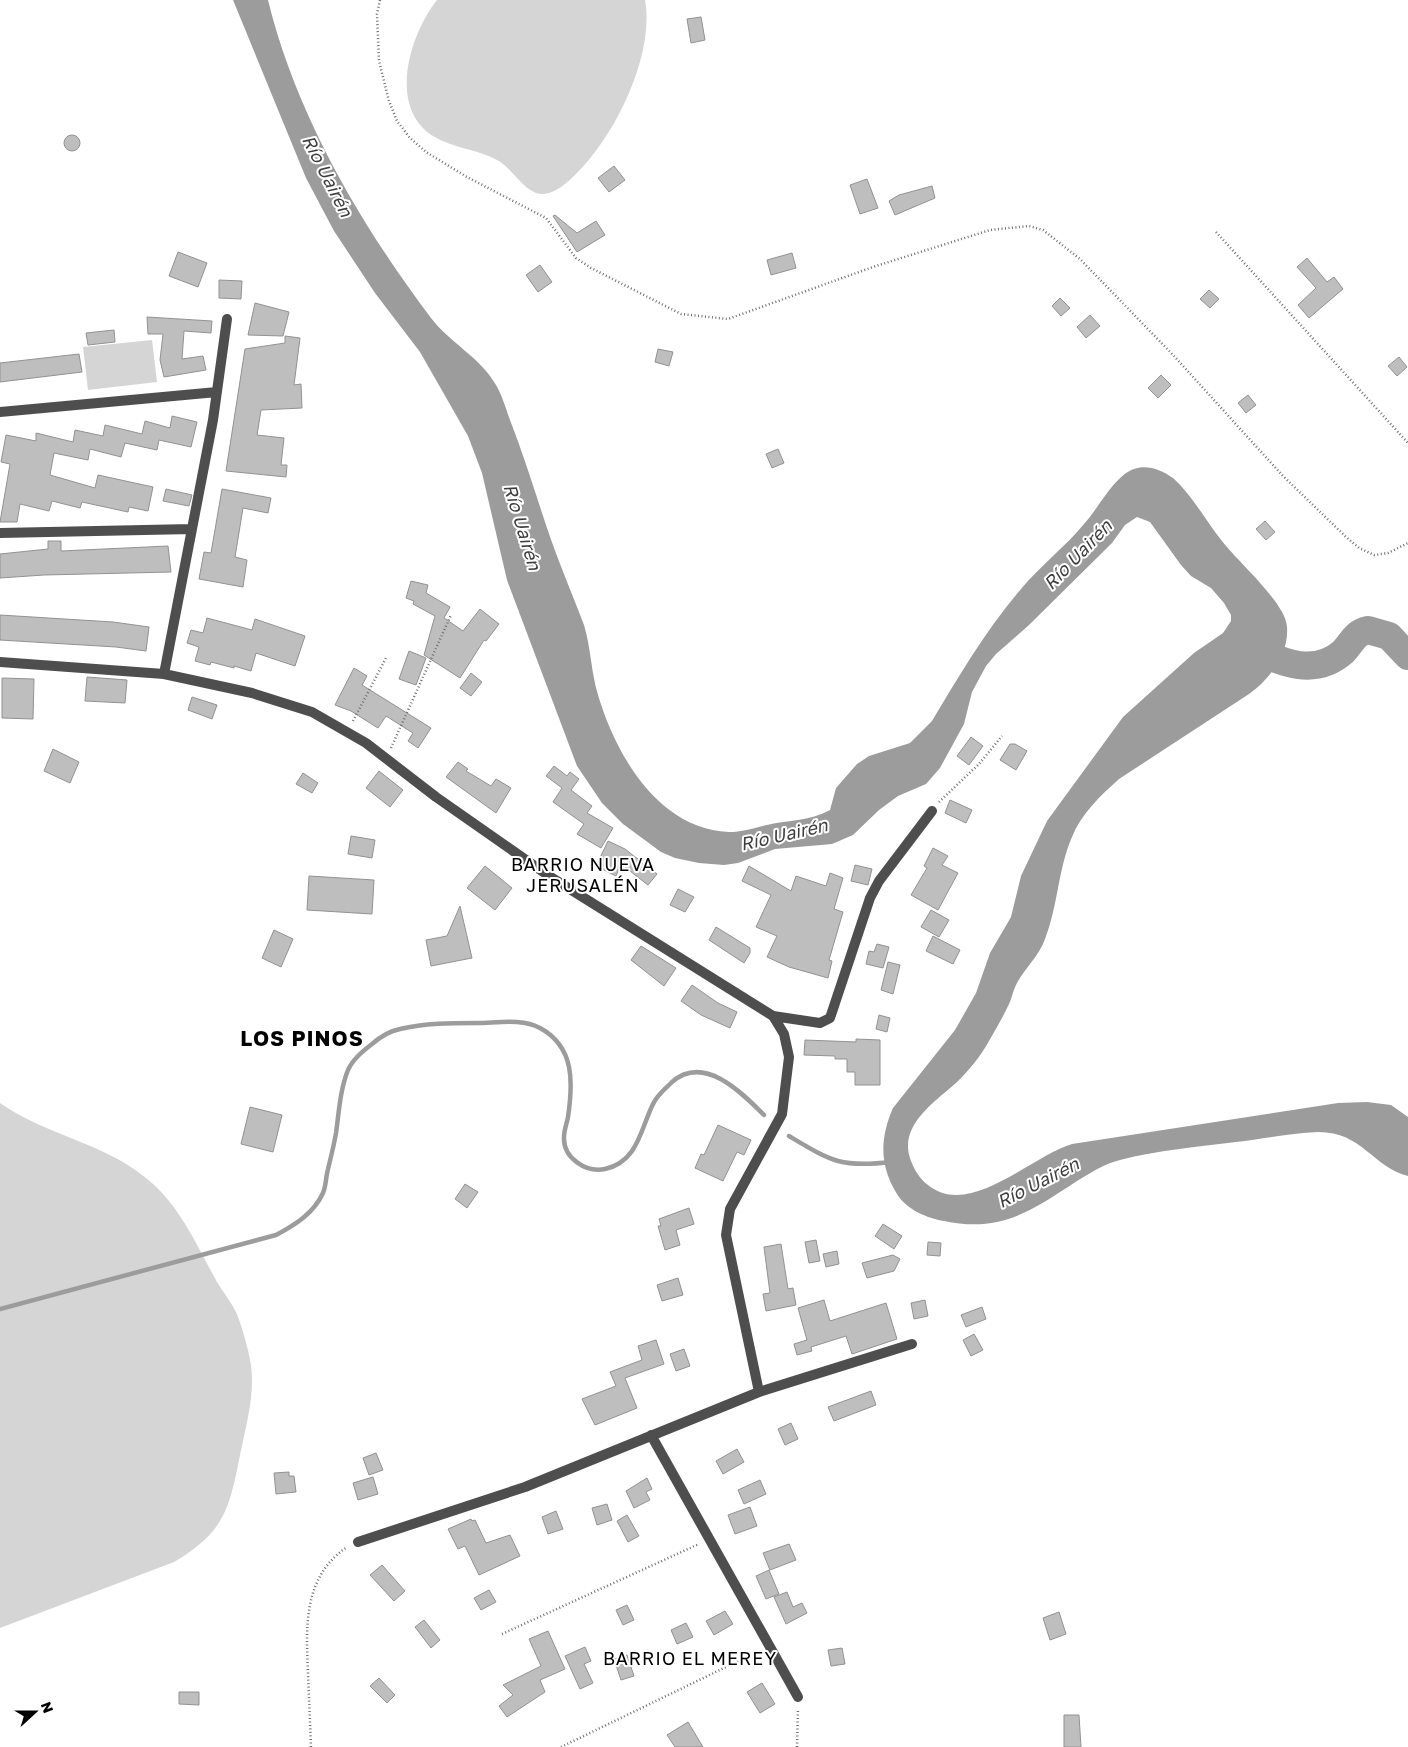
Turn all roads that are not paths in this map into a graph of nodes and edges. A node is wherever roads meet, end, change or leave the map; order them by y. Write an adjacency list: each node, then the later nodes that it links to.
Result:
1 (227, 319): 2 (street)
2 (216, 392): 3 (street); 4 (street)
3 (0, 412)
4 (192, 529): 5 (street); 7 (street)
5 (0, 533)
6 (0, 662): 7 (street)
7 (164, 674): 9 (street)
8 (932, 811): 9 (street)
9 (773, 1016): 11 (street)
10 (912, 1344): 11 (street)
11 (759, 1392): 12 (street)
12 (651, 1435): 13 (street); 14 (street)
13 (358, 1542)
14 (798, 1697)

